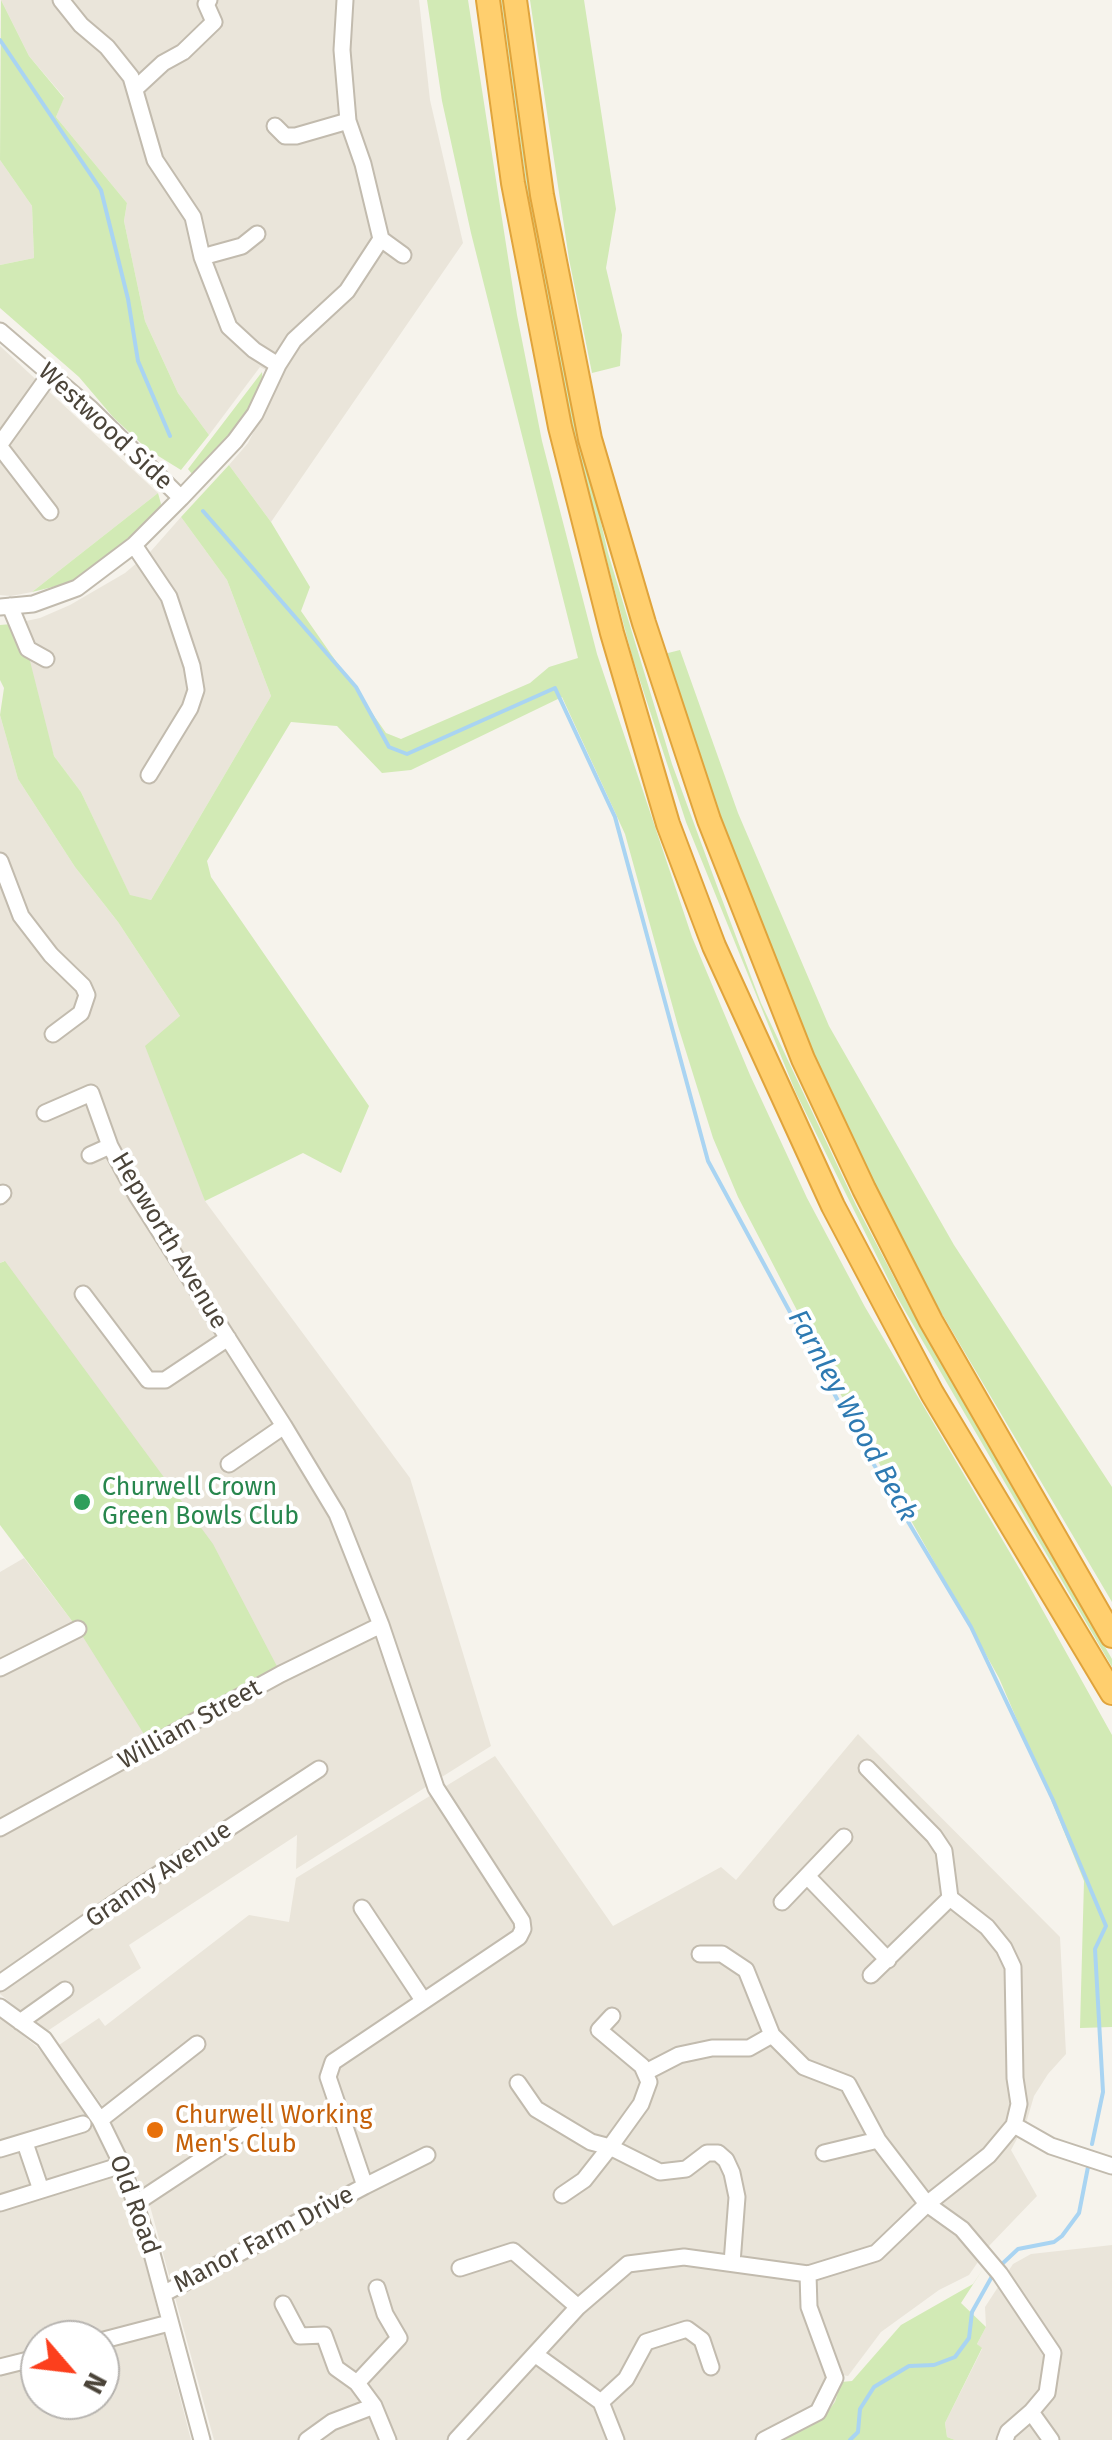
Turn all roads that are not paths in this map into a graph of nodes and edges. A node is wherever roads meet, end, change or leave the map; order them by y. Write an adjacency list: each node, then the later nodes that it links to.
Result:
1 (62, 0): 6 (street)
2 (210, 0): 6 (street)
3 (345, 0): 7 (street)
4 (488, 0): 36 (highway)
5 (515, 0): 34 (highway)
6 (136, 89): 12 (street)
7 (348, 120): 8 (street); 10 (street)
8 (275, 126)
9 (256, 234): 12 (street)
10 (381, 239): 11 (street); 14 (street)
11 (402, 256)
12 (202, 258): 14 (street)
13 (0, 331): 15 (street, Westwood Side)
14 (278, 365): 17 (street)
15 (52, 374): 16 (street); 17 (street, Westwood Side)
16 (0, 446): 18 (street)
17 (181, 498): 19 (street, Westwood Side)
18 (50, 512)
19 (134, 545): 20 (street, Westwood Side); 22 (street)
20 (5, 606): 21 (street)
21 (46, 659)
22 (149, 775)
23 (0, 861): 24 (street)
24 (53, 1034)
25 (45, 1113): 26 (street, Hepworth Avenue)
26 (110, 1146): 27 (street); 29 (street, Hepworth Avenue)
27 (90, 1155)
28 (83, 1294): 29 (street)
29 (228, 1338): 30 (street, Hepworth Avenue)
30 (284, 1426): 31 (street); 32 (street, Hepworth Avenue)
31 (229, 1464)
32 (382, 1625): 39 (street, William Street); 50 (street, Manor Farm Drive)
33 (78, 1629): 35 (street)
34 (1112, 1636)
35 (0, 1668)
36 (1112, 1692)
37 (867, 1768): 42 (street)
38 (320, 1769): 48 (street, Granny Avenue)
39 (0, 1828)
40 (844, 1837): 41 (street)
41 (807, 1876): 43 (street); 46 (street)
42 (950, 1898): 46 (street); 60 (street)
43 (782, 1902)
44 (362, 1908): 50 (street)
45 (700, 1954): 54 (street)
46 (888, 1960): 47 (street)
47 (871, 1976)
48 (0, 1983)
49 (65, 1990): 53 (street)
50 (423, 2000): 69 (street, Manor Farm Drive)
51 (0, 2007): 53 (street, Old Road)
52 (612, 2016): 56 (street)
53 (20, 2022): 58 (street, Old Road)
54 (772, 2035): 56 (street); 61 (street)
55 (197, 2044): 58 (street)
56 (646, 2072): 63 (street)
57 (518, 2083): 63 (street)
58 (92, 2122): 62 (street); 67 (street, Old Road)
59 (254, 2125): 72 (street)
60 (1014, 2125): 68 (street); 74 (street)
61 (878, 2140): 65 (street); 74 (street)
62 (24, 2143): 64 (street); 70 (street)
63 (610, 2147): 71 (street); 75 (street)
64 (0, 2149)
65 (824, 2153)
66 (427, 2155): 69 (street, Manor Farm Drive)
67 (122, 2166): 70 (street); 72 (street, Old Road)
68 (1112, 2166)
69 (365, 2186): 79 (street, Manor Farm Drive)
70 (40, 2190): 73 (street)
71 (562, 2196)
72 (136, 2202): 79 (street, Old Road)
73 (0, 2203)
74 (927, 2204): 77 (street); 89 (street)
75 (732, 2263): 77 (street); 81 (street)
76 (460, 2268): 81 (street)
77 (808, 2274): 95 (street)
78 (377, 2288): 86 (street)
79 (163, 2294): 82 (street, Old Road)
80 (283, 2304): 86 (street)
81 (578, 2307): 84 (street)
82 (169, 2323): 83 (street); 90 (street, Old Road)
83 (120, 2336)
84 (536, 2355): 87 (street); 93 (street)
85 (711, 2367): 87 (street)
86 (357, 2382): 88 (street)
87 (601, 2402): 94 (street)
88 (374, 2406): 91 (street); 92 (street)
89 (1031, 2412): 96 (street); 97 (street)
90 (202, 2440)
91 (307, 2440)
92 (388, 2440)
93 (456, 2440)
94 (616, 2440)
95 (764, 2440)
96 (1005, 2440)
97 (1051, 2440)

